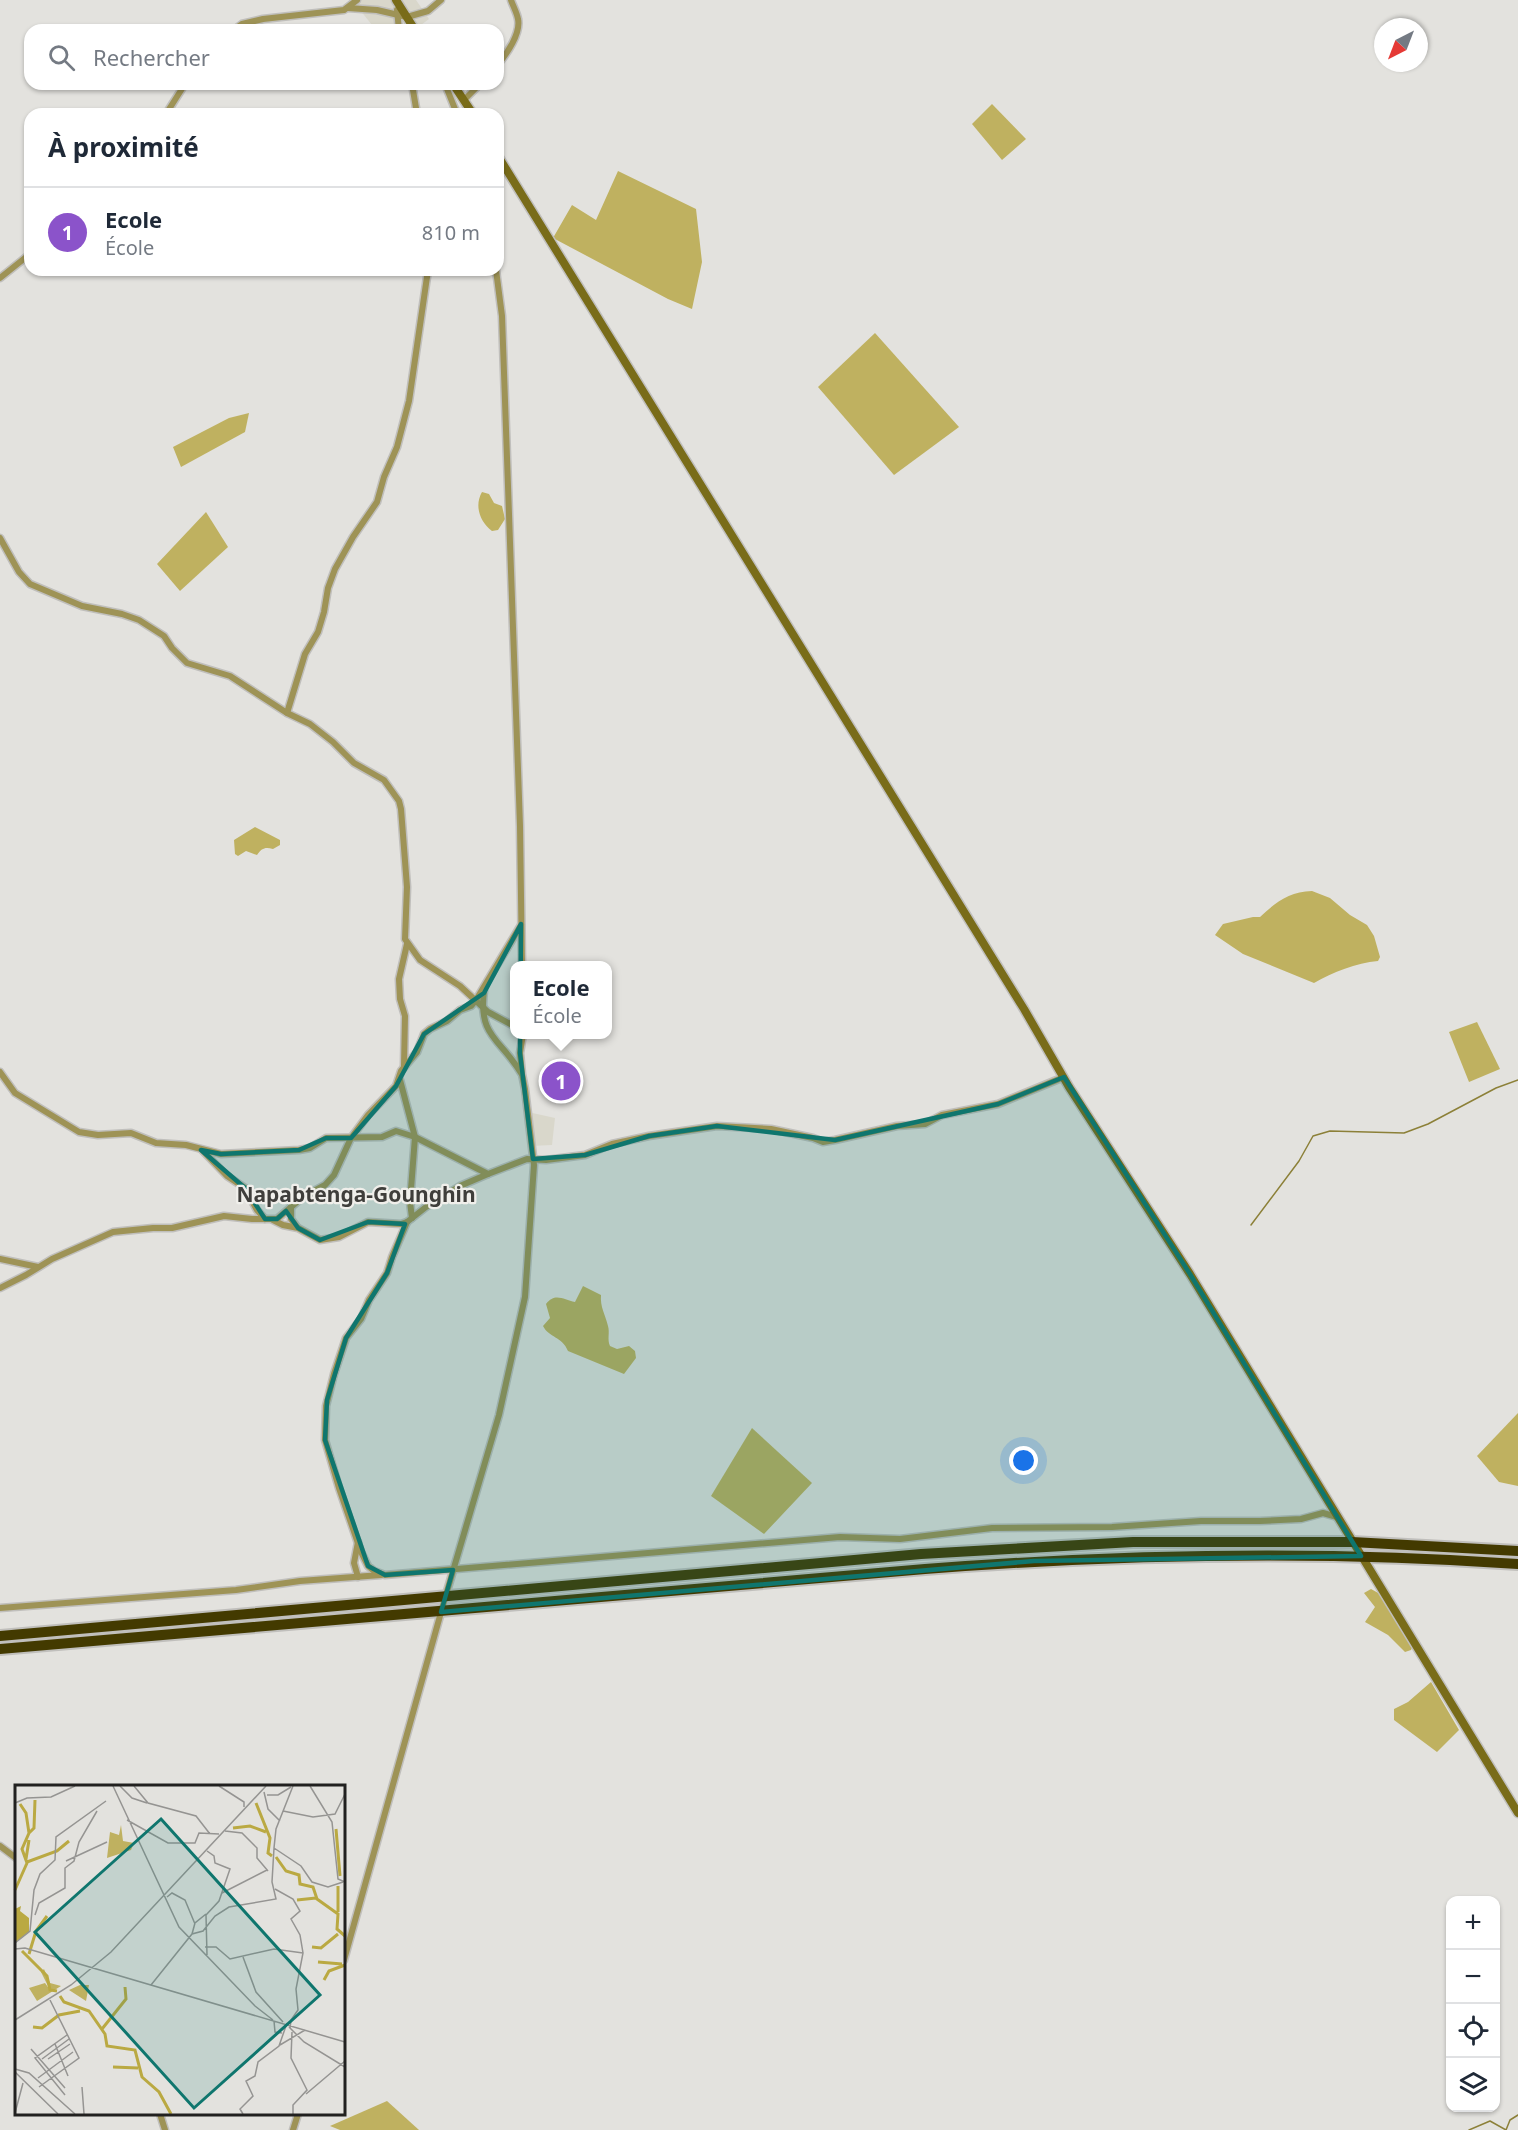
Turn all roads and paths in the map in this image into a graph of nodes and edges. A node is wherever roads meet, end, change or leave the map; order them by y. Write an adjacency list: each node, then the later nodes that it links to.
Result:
1 (357, 0): 5 (street)
2 (396, 0): 6 (street); 7 (street)
3 (441, 0): 7 (street)
4 (511, 0): 11 (street)
5 (348, 8): 6 (street); 8 (street)
6 (397, 13): 7 (street); 9 (street)
7 (407, 16): 10 (street)
8 (242, 24)
9 (398, 24)
10 (412, 24)
11 (504, 57)
12 (181, 90): 18 (street)
13 (412, 90): 19 (street)
14 (446, 90): 20 (street)
15 (457, 90): 17 (street)
16 (474, 90): 17 (street)
17 (464, 100): 21 (street)
18 (170, 108)
19 (416, 108)
20 (454, 108)
21 (469, 108)
22 (504, 166): 40 (street)
23 (24, 259): 26 (street)
24 (427, 276): 28 (street)
25 (497, 276): 29 (street)
26 (0, 278)
27 (0, 538): 28 (street)
28 (287, 713): 30 (street)
29 (521, 924): 31 (street); 32 (street)
30 (407, 945): 33 (street); 37 (street)
31 (522, 961)
32 (484, 987): 33 (street); 34 (street)
33 (475, 1001): 34 (street); 37 (street)
34 (482, 1008): 35 (street); 39 (street)
35 (510, 1024)
36 (522, 1039): 39 (street)
37 (404, 1066): 41 (street)
38 (0, 1072): 44 (street)
39 (522, 1074): 45 (street)
40 (1064, 1077): 45 (street); 55 (street)
41 (399, 1079): 42 (street); 43 (street)
42 (415, 1137): 43 (street); 46 (street); 50 (street)
43 (351, 1138): 44 (street); 47 (street)
44 (201, 1150): 48 (street)
45 (533, 1159): 46 (street); 61 (street)
46 (488, 1174): 50 (street)
47 (291, 1207): 49 (street); 51 (street)
48 (265, 1219): 49 (street); 53 (street)
49 (273, 1220): 51 (street)
50 (409, 1220): 51 (street); 56 (street)
51 (298, 1228)
52 (0, 1259): 53 (street)
53 (38, 1267): 54 (street)
54 (0, 1288)
55 (1337, 1517): 57 (street); 61 (street)
56 (358, 1542): 62 (street); 63 (street)
57 (1352, 1542): 58 (highway); 59 (street); 64 (highway)
58 (1518, 1551)
59 (1361, 1556): 60 (highway); 66 (highway); 69 (street)
60 (1518, 1564)
61 (453, 1570): 62 (street); 64 (street)
62 (385, 1575): 63 (street)
63 (358, 1577): 65 (street)
64 (445, 1598): 66 (street); 67 (highway)
65 (0, 1608)
66 (441, 1612): 68 (highway); 72 (street)
67 (0, 1636)
68 (0, 1649)
69 (1518, 1814)
70 (0, 1846): 71 (street)
71 (15, 1857)
72 (345, 1956)
73 (160, 2115): 75 (street)
74 (298, 2115): 76 (street)
75 (165, 2130)
76 (293, 2130)

